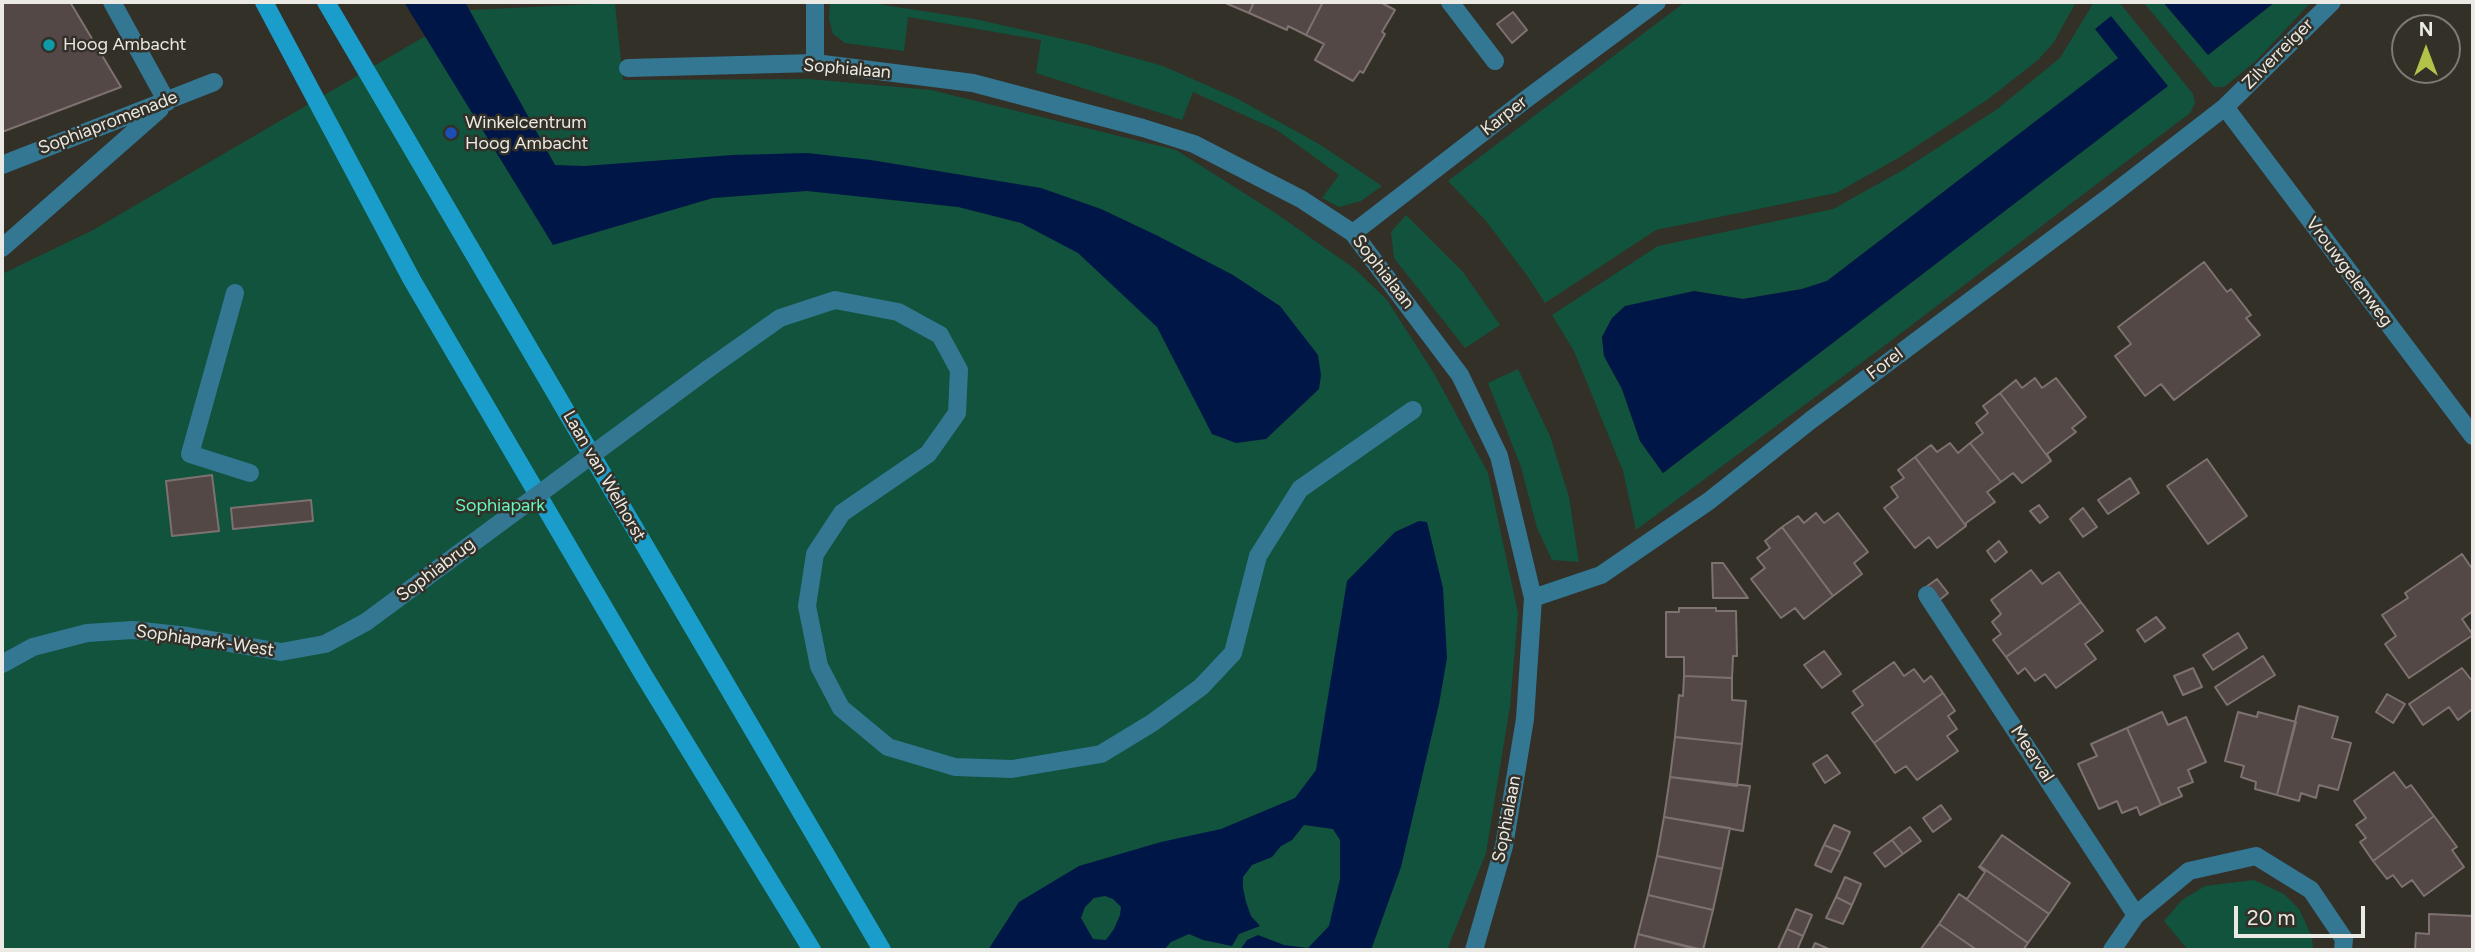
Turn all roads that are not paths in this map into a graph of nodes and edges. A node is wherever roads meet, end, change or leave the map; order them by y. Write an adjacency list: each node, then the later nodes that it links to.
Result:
1 (112, 2): 12 (street)
2 (264, 2): 26 (main road)
3 (326, 2): 27 (main road, Laan van Welhorst)
4 (815, 2): 9 (street)
5 (1450, 2): 8 (street)
6 (1657, 2): 15 (street, Karper)
7 (2332, 2): 13 (street, Zilverreiger)
8 (1495, 61)
9 (815, 63): 10 (street, Sophialaan); 15 (street, Sophialaan)
10 (628, 68)
11 (214, 82): 12 (street, Sophiapromenade)
12 (167, 102): 14 (street, Sophiapromenade); 16 (street)
13 (2225, 107): 19 (street, Vrouwgelenweg); 22 (street, Forel)
14 (2, 165)
15 (1353, 233): 22 (street, Sophialaan)
16 (2, 248)
17 (235, 293): 20 (street)
18 (1413, 410): 23 (street, Sophiabrug, bridge)
19 (2473, 436)
20 (250, 473)
21 (1927, 595): 25 (street, Meerval)
22 (1533, 597): 28 (street, Sophialaan)
23 (366, 622): 24 (street, Sophiapark-West)
24 (2, 664)
25 (2136, 915): 29 (street); 30 (street)
26 (812, 950)
27 (882, 950)
28 (1474, 950)
29 (2112, 950)
30 (2343, 950)

